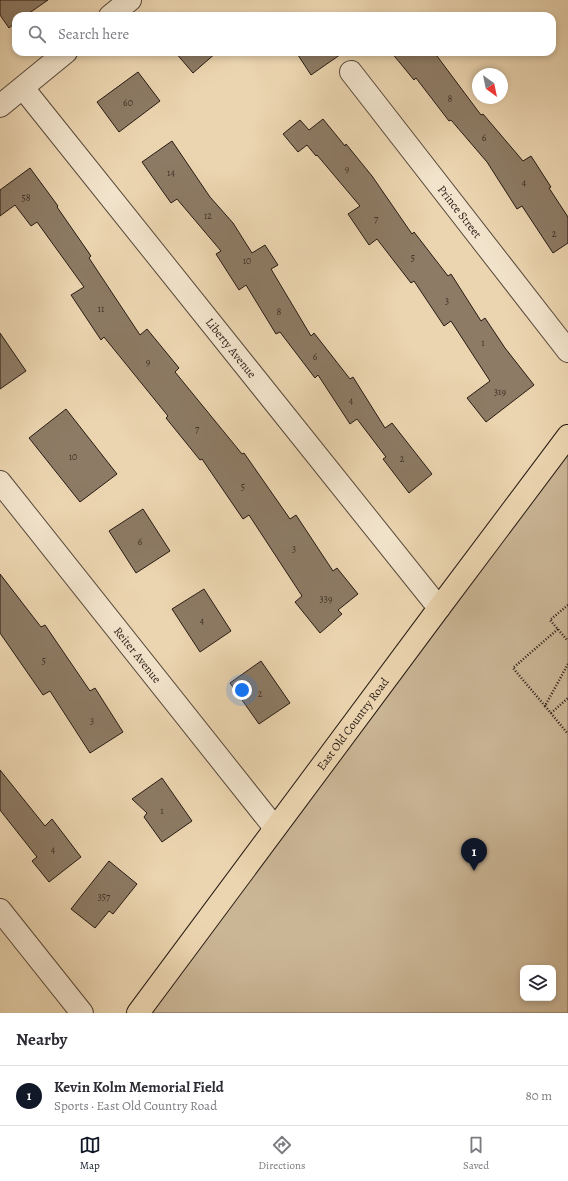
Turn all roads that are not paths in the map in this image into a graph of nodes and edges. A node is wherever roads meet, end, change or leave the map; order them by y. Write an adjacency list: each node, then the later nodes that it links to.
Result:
1 (130, 0): 2 (street)
2 (115, 12)
3 (61, 56): 5 (street)
4 (351, 72): 7 (street, Prince Street)
5 (23, 88): 6 (street); 10 (street, Liberty Avenue)
6 (0, 106)
7 (568, 352)
8 (568, 436): 10 (main road, East Old Country Road)
9 (0, 482): 11 (street, Reiter Avenue)
10 (439, 608): 11 (main road, East Old Country Road)
11 (275, 828): 14 (main road, East Old Country Road)
12 (0, 910): 13 (street)
13 (82, 1013)
14 (138, 1013)

